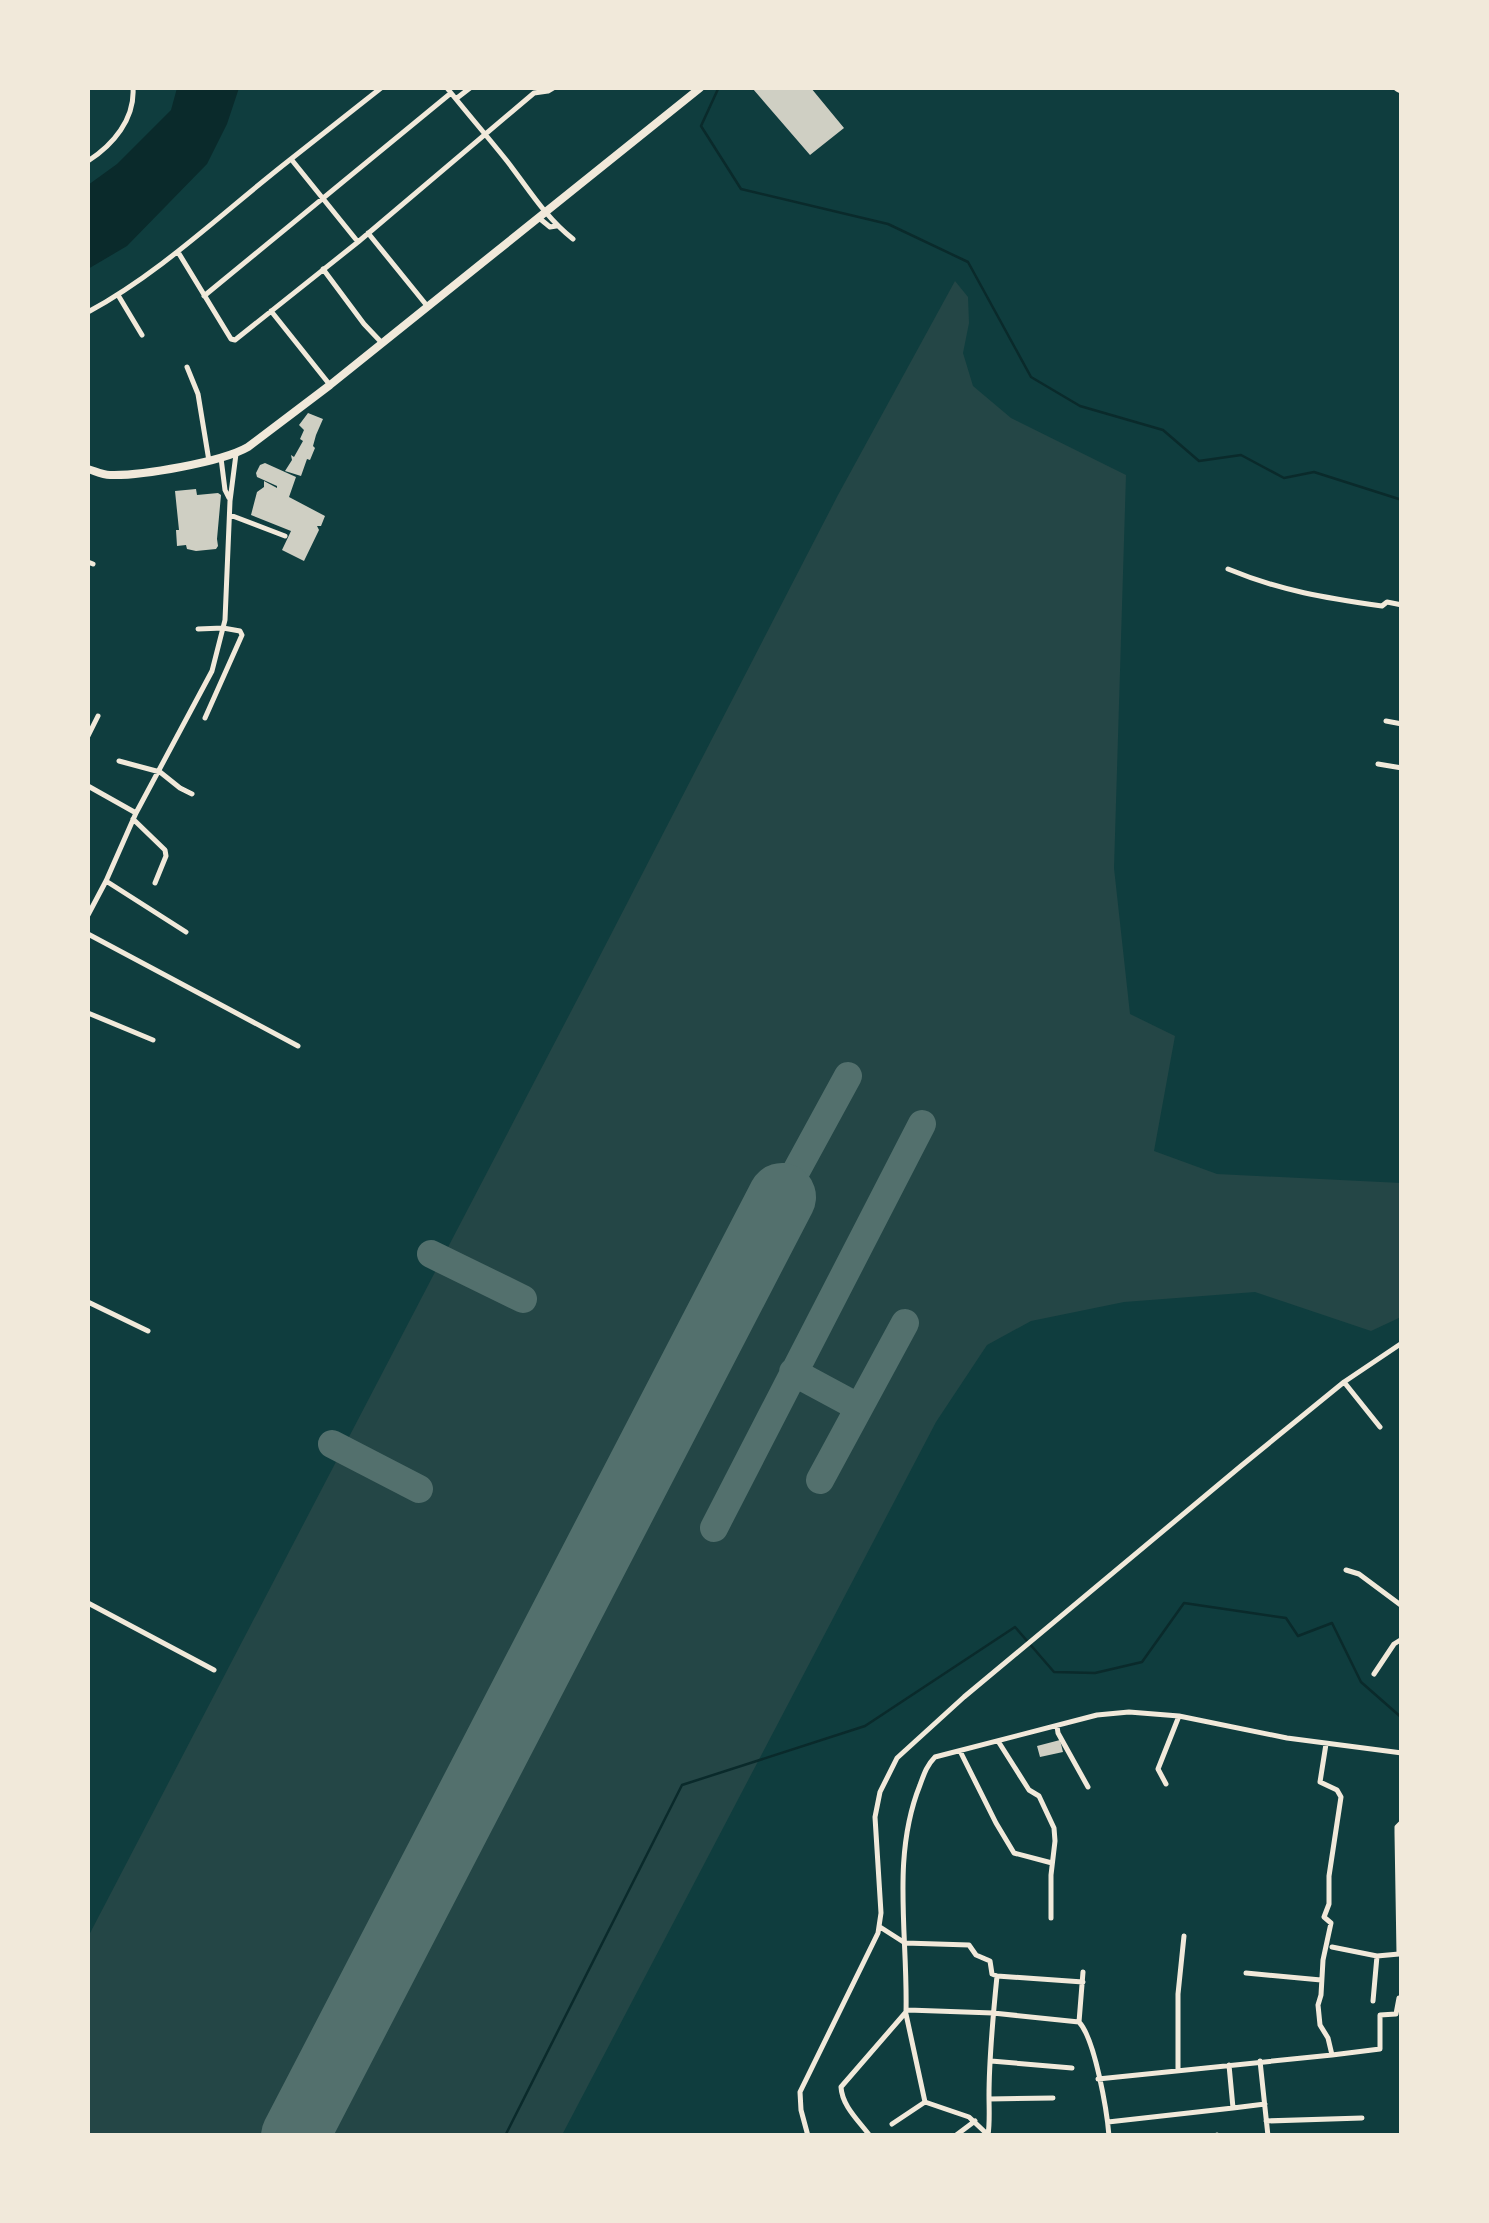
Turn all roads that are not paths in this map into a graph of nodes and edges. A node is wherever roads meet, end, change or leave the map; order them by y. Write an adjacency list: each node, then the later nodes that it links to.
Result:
1 (133, 88): 9 (street)
2 (381, 88): 8 (street)
3 (470, 88): 6 (street)
4 (553, 88): 7 (street)
5 (700, 88): 11 (main road)
6 (452, 93): 7 (street); 10 (street)
7 (484, 134): 11 (street); 12 (street)
8 (291, 159): 10 (street); 15 (street)
9 (88, 160)
10 (323, 200): 14 (street); 18 (street)
11 (542, 215): 13 (street); 19 (main road)
12 (368, 233): 14 (street); 19 (street)
13 (573, 238)
14 (358, 242): 16 (street)
15 (178, 252): 17 (street); 18 (street)
16 (323, 270): 20 (street); 23 (street)
17 (118, 296): 21 (street); 22 (street)
18 (204, 296): 20 (street)
19 (428, 307): 23 (main road)
20 (271, 311): 25 (street)
21 (88, 312)
22 (142, 334)
23 (382, 343): 25 (main road)
24 (187, 366): 28 (street)
25 (330, 385): 26 (main road)
26 (236, 454): 27 (main road); 30 (street)
27 (220, 458): 28 (main road); 30 (street)
28 (208, 461): 29 (main road)
29 (88, 468)
30 (230, 500): 31 (street)
31 (230, 515): 32 (street); 36 (street)
32 (284, 536)
33 (1228, 570): 34 (street)
34 (1402, 604)
35 (198, 628): 36 (street)
36 (223, 628): 38 (street); 45 (street)
37 (98, 716): 41 (street)
38 (205, 718)
39 (1386, 721): 40 (street)
40 (1402, 724)
41 (88, 736)
42 (118, 761): 45 (street)
43 (1378, 764): 44 (street)
44 (1402, 768)
45 (160, 772): 47 (street); 48 (street)
46 (88, 786): 48 (street)
47 (192, 794)
48 (135, 816): 49 (street); 50 (street)
49 (106, 882): 51 (street); 52 (street)
50 (155, 883)
51 (88, 915)
52 (186, 932)
53 (88, 934): 56 (street)
54 (88, 1013): 55 (street)
55 (153, 1040)
56 (298, 1046)
57 (88, 1302): 58 (street)
58 (148, 1331)
59 (1402, 1343): 60 (street)
60 (1344, 1382): 61 (street); 79 (street)
61 (1380, 1428)
62 (1346, 1570): 64 (street)
63 (88, 1603): 66 (street)
64 (1402, 1606)
65 (1402, 1639): 67 (street)
66 (214, 1670)
67 (1374, 1674)
68 (1179, 1716): 69 (street); 71 (street); 74 (street)
69 (1058, 1726): 70 (street); 75 (street)
70 (998, 1741): 72 (street); 77 (street)
71 (1326, 1744): 73 (street); 88 (street)
72 (960, 1751): 77 (street); 81 (street)
73 (1402, 1753)
74 (1166, 1784)
75 (1088, 1787)
76 (1402, 1822): 83 (street)
77 (1052, 1862): 78 (street)
78 (1052, 1918)
79 (880, 1928): 81 (street); 112 (street)
80 (1184, 1936): 100 (street)
81 (905, 1942): 87 (street); 92 (street)
82 (1332, 1947): 84 (street)
83 (1400, 1954): 84 (street)
84 (1377, 1956): 91 (street)
85 (1083, 1972): 89 (street)
86 (1246, 1973): 88 (street)
87 (997, 1976): 89 (street); 93 (street)
88 (1321, 1980): 95 (street)
89 (1083, 1982): 94 (street)
90 (1402, 1999): 95 (street)
91 (1372, 2001)
92 (906, 2012): 93 (street); 104 (street); 113 (street)
93 (994, 2013): 94 (street); 96 (street)
94 (1080, 2022): 101 (street)
95 (1332, 2055): 97 (street)
96 (990, 2061): 99 (street); 103 (street)
97 (1260, 2062): 98 (street); 105 (street)
98 (1230, 2066): 100 (street); 106 (street)
99 (1072, 2068)
100 (1178, 2070): 101 (street)
101 (1098, 2079): 109 (street)
102 (1053, 2098): 103 (street)
103 (989, 2099): 108 (street)
104 (925, 2102): 108 (street); 111 (street)
105 (1265, 2104): 106 (street); 110 (street)
106 (1234, 2108): 109 (street)
107 (1362, 2118): 110 (street)
108 (975, 2121): 114 (street)
109 (1108, 2122): 115 (street)
110 (1266, 2122): 116 (street)
111 (892, 2124)
112 (808, 2136)
113 (870, 2136)
114 (955, 2136)
115 (1110, 2136)
116 (1268, 2136)

